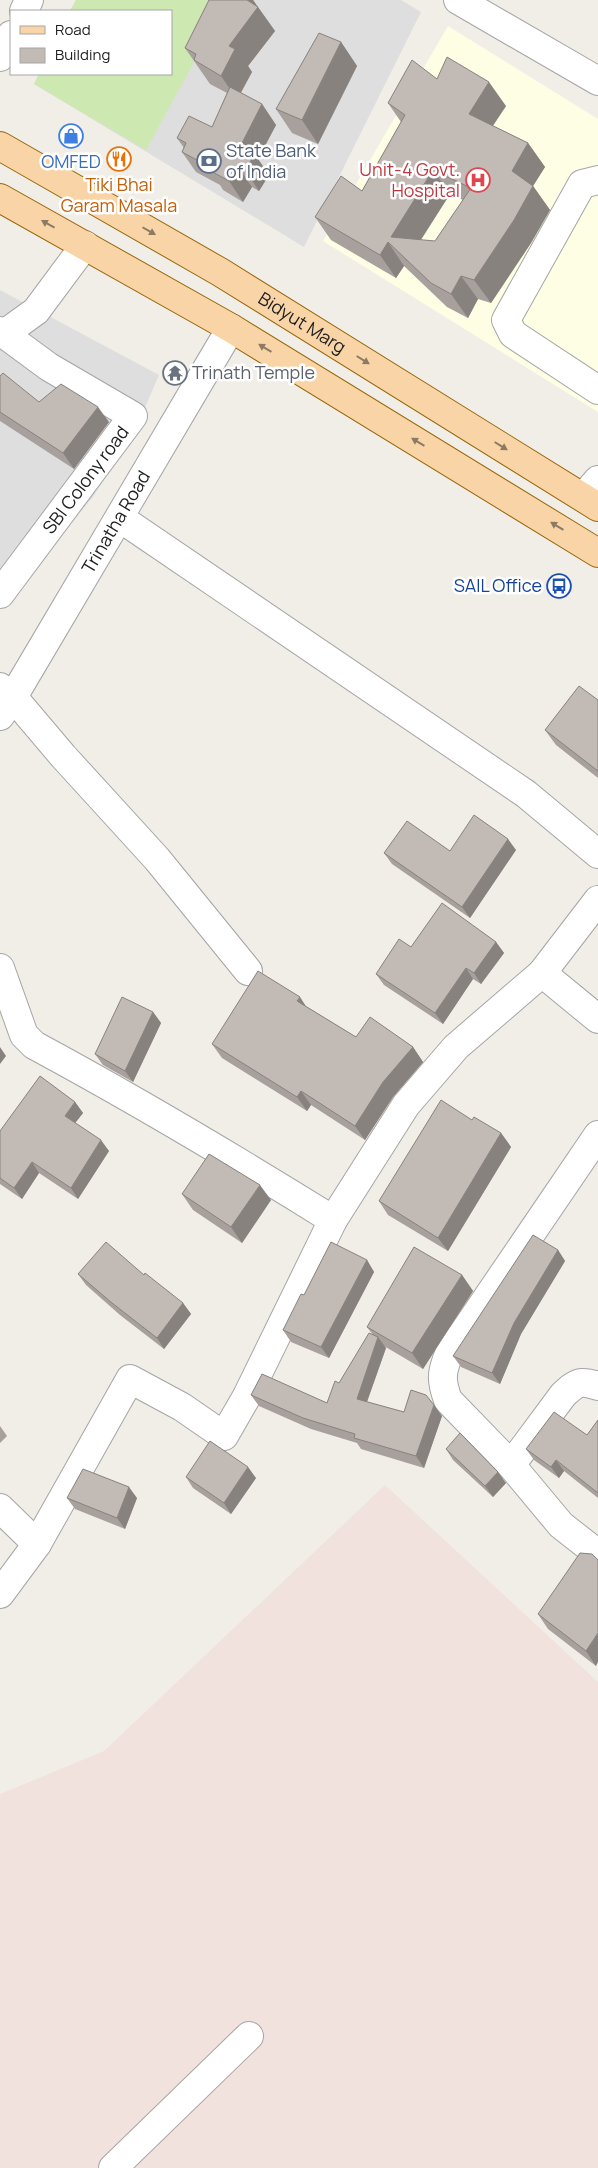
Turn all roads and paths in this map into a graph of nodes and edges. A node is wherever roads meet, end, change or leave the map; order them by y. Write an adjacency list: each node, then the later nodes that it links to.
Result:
1 (458, 0): 4 (street)
2 (10, 37): 3 (street)
3 (0, 57)
4 (598, 81)
5 (0, 146): 12 (main road, Bidyut Marg, one-way to 12)
6 (598, 180): 11 (street)
7 (0, 198): 8 (main road, one-way to 7)
8 (85, 245): 9 (main road); 10 (street, SBI Colony road)
9 (231, 328): 13 (street, Trinatha Road); 14 (main road, one-way to 9)
10 (2, 332): 15 (street, SBI Colony road)
11 (598, 390)
12 (593, 495)
13 (120, 518): 16 (street, Trinatha Road); 17 (street)
14 (598, 553)
15 (0, 594)
16 (4, 700): 20 (street)
17 (598, 854)
18 (598, 900): 21 (street)
19 (0, 968): 24 (street)
20 (248, 971)
21 (542, 973): 22 (street); 24 (street)
22 (598, 1018)
23 (598, 1135): 26 (street)
24 (333, 1220): 28 (street)
25 (598, 1386): 26 (street)
26 (511, 1465): 29 (street)
27 (0, 1508): 28 (street)
28 (37, 1544): 30 (street)
29 (598, 1554)
30 (0, 1594)
31 (249, 2036): 32 (street)
32 (113, 2168)

